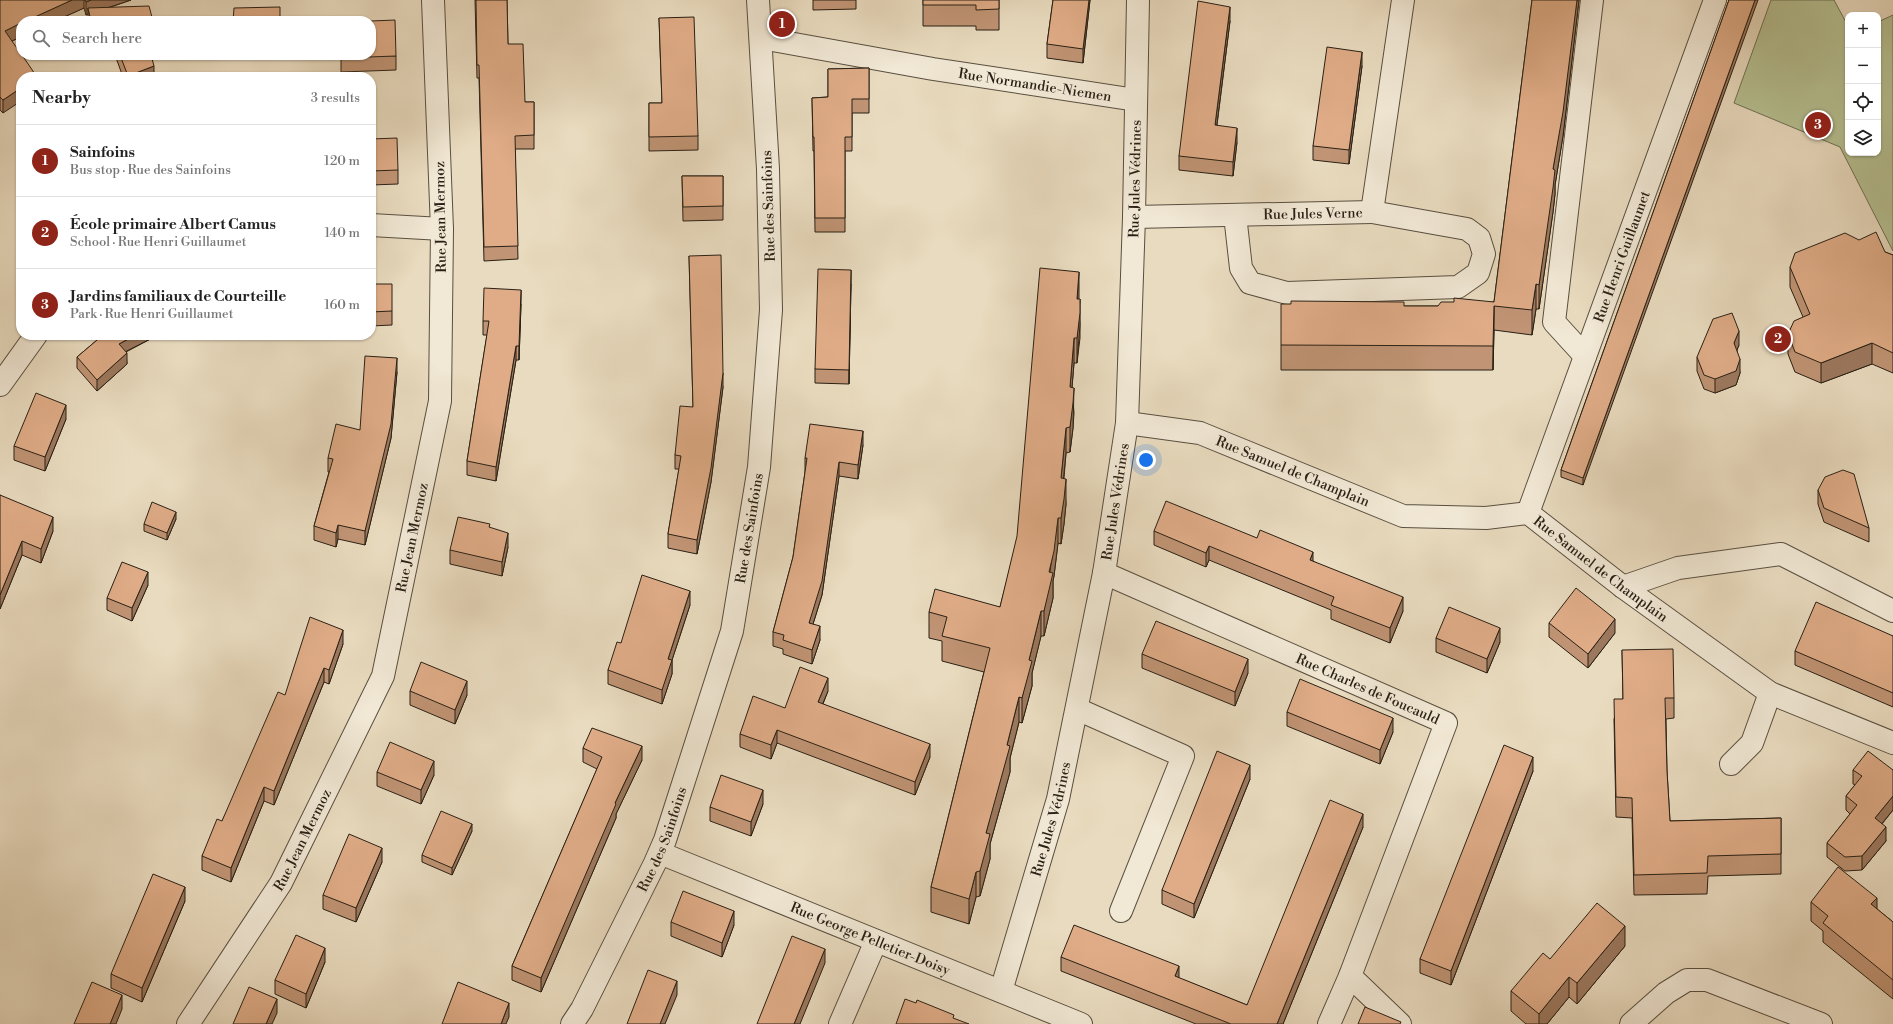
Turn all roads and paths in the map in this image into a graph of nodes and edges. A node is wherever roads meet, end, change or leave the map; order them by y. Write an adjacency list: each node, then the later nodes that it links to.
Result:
1 (434, 0): 13 (street, Rue Jean Mermoz)
2 (758, 0): 7 (street, Rue des Sainfoins)
3 (1138, 0): 8 (street, Rue Jules Védrines)
4 (1403, 0): 9 (street, Rue Jules Verne)
5 (1592, 0): 15 (street)
6 (1714, 0): 15 (street, Rue Henri Guillaumet)
7 (761, 38): 8 (street, Rue Normandie-Niemen); 26 (street, Rue des Sainfoins)
8 (1136, 100): 11 (street, Rue Jules Védrines)
9 (1372, 212): 10 (street, Rue Jules Verne); 10 (street)
10 (1235, 215): 11 (street, Rue Jules Verne)
11 (1134, 217): 17 (street, Rue Jules Védrines)
12 (376, 225): 13 (street)
13 (442, 228): 31 (street, Rue Jean Mermoz)
14 (32, 340): 16 (street)
15 (1585, 356): 18 (street, Rue Henri Guillaumet)
16 (0, 385)
17 (1127, 423): 18 (street, Rue Samuel de Champlain); 19 (street, Rue Jules Védrines)
18 (1528, 513): 20 (street, Rue Samuel de Champlain)
19 (1104, 572): 23 (street, Rue Jules Védrines); 29 (street, Rue Charles de Foucauld)
20 (1623, 587): 21 (street); 22 (street, Rue Samuel de Champlain)
21 (1893, 611)
22 (1770, 693): 24 (street, Rue Samuel de Champlain); 25 (street)
23 (1077, 709): 27 (street); 30 (street, Rue Jules Védrines)
24 (1893, 743)
25 (1731, 764)
26 (660, 852): 28 (street, Rue George Pelletier-Doisy); 32 (street, Rue des Sainfoins)
27 (1121, 911)
28 (876, 941): 30 (street, Rue George Pelletier-Doisy); 33 (street)
29 (1350, 976): 35 (street, Rue Charles de Foucauld); 36 (street)
30 (1001, 991): 34 (street, Rue George Pelletier-Doisy)
31 (188, 1024)
32 (572, 1024)
33 (840, 1024)
34 (1081, 1024)
35 (1329, 1024)
36 (1400, 1024)
37 (1631, 1024): 38 (street)
38 (1821, 1024)

